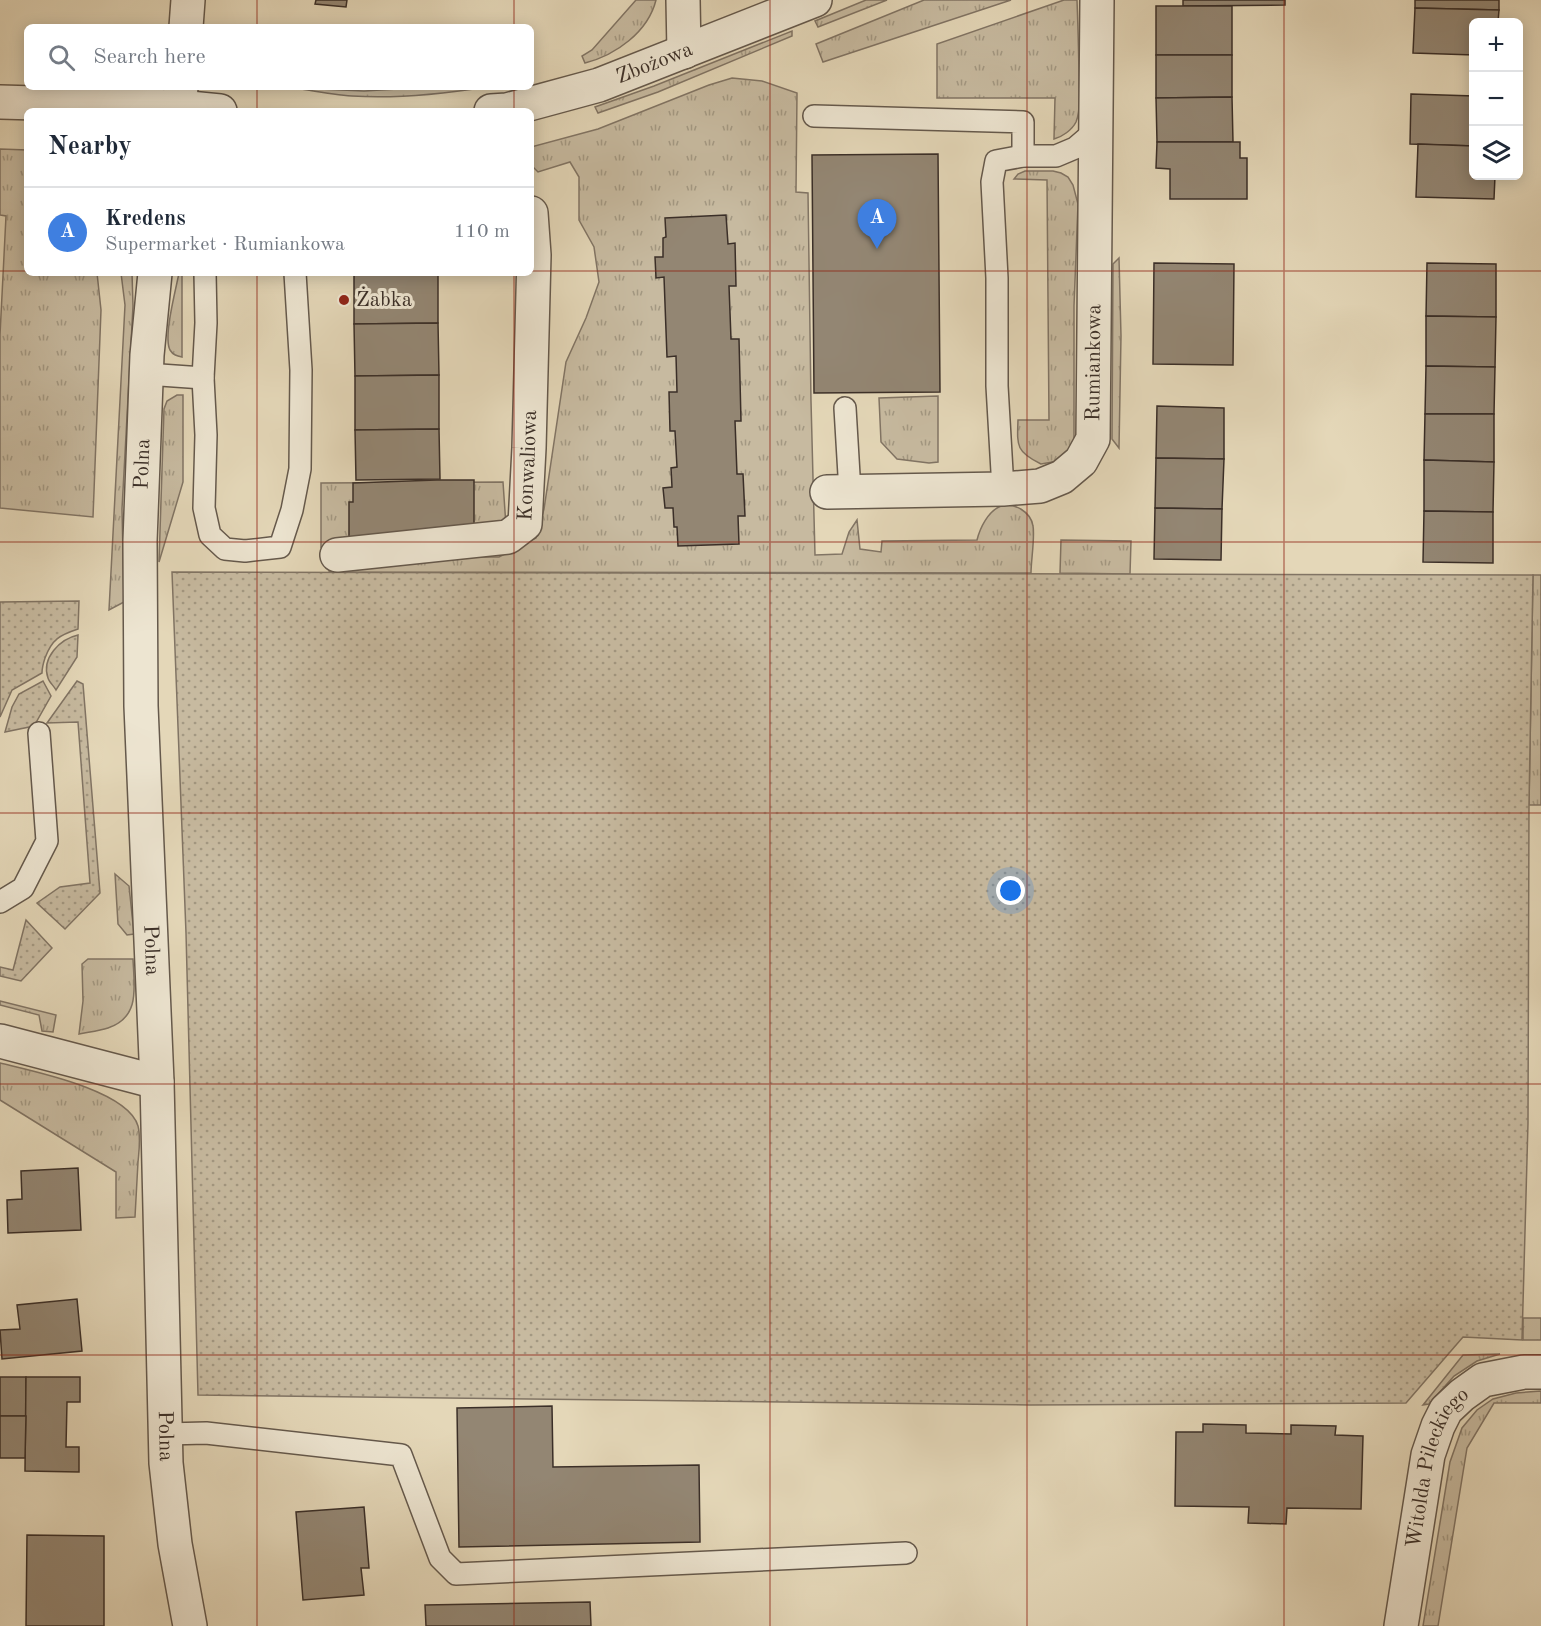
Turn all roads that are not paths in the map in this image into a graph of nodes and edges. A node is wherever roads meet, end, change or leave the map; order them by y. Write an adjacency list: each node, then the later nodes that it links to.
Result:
1 (188, 0): 5 (street)
2 (683, 0): 6 (street)
3 (815, 0): 6 (street, Zbożowa)
4 (1097, 0): 12 (street, Rumiankowa)
5 (186, 24)
6 (684, 52): 10 (street, Zbożowa)
7 (0, 102): 8 (street)
8 (180, 102): 9 (street)
9 (207, 108)
10 (513, 108)
11 (814, 116): 13 (lane)
12 (1096, 130): 13 (lane); 21 (street, Rumiankowa)
13 (1023, 156): 21 (lane)
14 (155, 276): 18 (street, Polna)
15 (205, 276): 19 (lane)
16 (294, 276): 19 (lane)
17 (533, 276): 23 (street, Konwaliowa)
18 (146, 374): 19 (lane); 27 (street, Polna)
19 (203, 378)
20 (845, 408): 22 (lane)
21 (1003, 489): 22 (street, Rumiankowa)
22 (838, 492)
23 (337, 555)
24 (39, 733): 25 (lane)
25 (0, 902)
26 (0, 1041): 27 (street)
27 (157, 1082): 29 (street, Polna)
28 (1541, 1372): 32 (street, Witolda Pileckiego)
29 (166, 1434): 30 (lane); 31 (street, Polna)
30 (906, 1553)
31 (190, 1626)
32 (1401, 1626)

